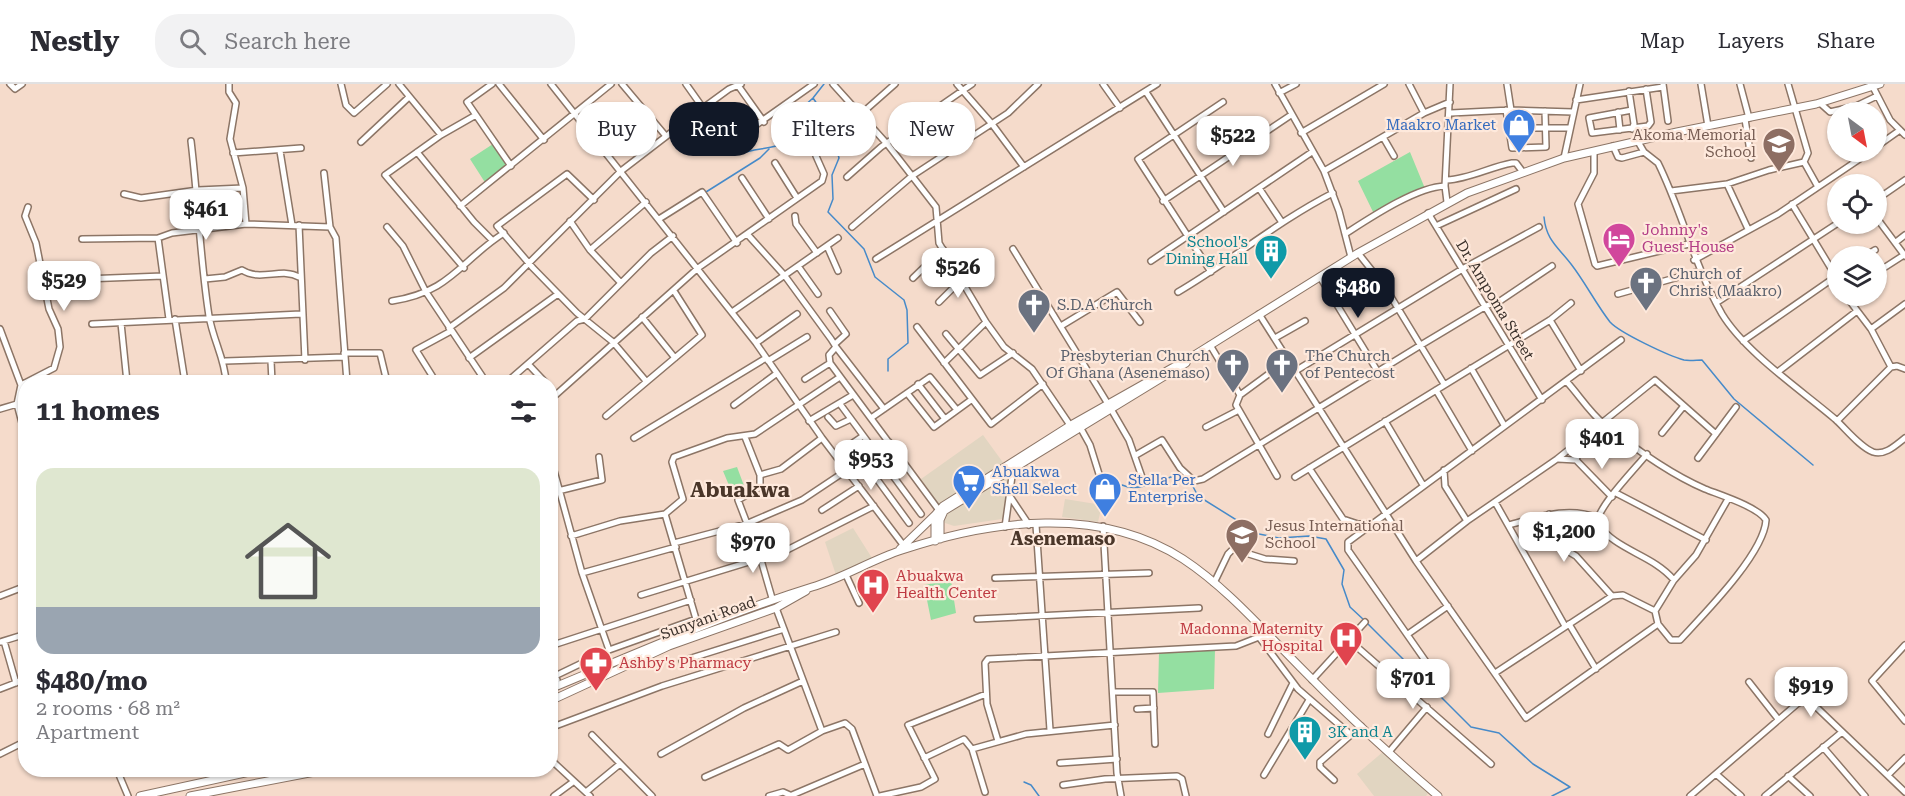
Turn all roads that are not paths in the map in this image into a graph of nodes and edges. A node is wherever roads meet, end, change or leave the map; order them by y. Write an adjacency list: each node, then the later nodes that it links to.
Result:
1 (10, 84): 2 (street)
2 (22, 84)
3 (229, 84): 99 (street)
4 (341, 84): 5 (street)
5 (387, 84)
6 (399, 84): 41 (street)
7 (492, 84): 34 (street)
8 (499, 84): 87 (street)
9 (550, 84): 61 (street)
10 (611, 84): 43 (street)
11 (622, 84): 83 (street)
12 (686, 84): 44 (street)
13 (814, 84): 66 (street)
14 (833, 84): 46 (street)
15 (895, 84): 47 (street)
16 (957, 84): 36 (street)
17 (972, 84): 36 (street)
18 (1038, 84): 67 (street)
19 (1103, 84): 52 (street)
20 (1157, 84): 38 (street)
21 (1275, 84): 39 (street)
22 (1296, 84): 39 (street)
23 (1384, 84): 81 (street)
24 (1409, 84): 59 (street)
25 (1450, 84): 50 (street)
26 (1507, 84): 54 (street)
27 (1580, 84): 42 (street)
28 (1701, 84): 69 (street)
29 (1740, 84): 64 (street)
30 (1788, 84): 53 (street)
31 (739, 85): 45 (street); 66 (street)
32 (1663, 85): 35 (street); 65 (street)
33 (1871, 86): 40 (street); 51 (main road)
34 (481, 87): 63 (street)
35 (1646, 89): 37 (street); 75 (street)
36 (964, 90): 48 (street); 67 (street)
37 (1629, 91): 42 (street); 55 (street)
38 (1146, 92): 52 (street); 80 (street)
39 (1280, 93): 62 (street)
40 (1877, 96): 51 (street); 77 (street)
41 (409, 98): 82 (street); 90 (street)
42 (1576, 100): 57 (street)
43 (591, 102)
44 (699, 102)
45 (712, 102)
46 (850, 102)
47 (875, 102)
48 (947, 102)
49 (1222, 102): 80 (street)
50 (1450, 102): 59 (street); 60 (street)
51 (1820, 104): 53 (main road)
52 (1120, 108): 110 (street)
53 (1794, 109): 64 (main road); 106 (street)
54 (1508, 110): 56 (street); 60 (street); 74 (street)
55 (1632, 110): 58 (street); 75 (street)
56 (1545, 111): 57 (street); 72 (street)
57 (1573, 112): 73 (street)
58 (1618, 112): 76 (street); 76 (street)
59 (1424, 113): 85 (street)
60 (1451, 113): 121 (street)
61 (576, 115): 87 (street)
62 (1291, 115): 81 (street); 115 (street)
63 (476, 116): 82 (street); 109 (street)
64 (1747, 119): 69 (main road); 105 (street)
65 (1668, 121)
66 (764, 122): 68 (street)
67 (992, 124): 110 (street); 116 (street)
68 (759, 125)
69 (1708, 126): 88 (main road)
70 (1525, 128): 74 (street)
71 (1534, 128): 72 (street)
72 (1546, 128): 73 (street); 74 (street)
73 (1569, 128): 104 (street)
74 (1508, 129)
75 (1632, 129): 76 (street)
76 (1620, 130)
77 (1900, 130): 84 (street); 86 (street)
78 (876, 131): 91 (street)
79 (669, 133): 83 (street)
80 (1173, 133): 115 (street); 135 (street)
81 (1301, 133): 97 (street)
82 (441, 135): 96 (street)
83 (666, 135): 111 (street)
84 (1905, 135)
85 (1383, 137): 103 (street); 112 (street)
86 (1887, 139)
87 (544, 140): 109 (street)
88 (1637, 140): 92 (main road); 98 (street)
89 (191, 141): 127 (street)
90 (361, 142)
91 (888, 145): 117 (street)
92 (1612, 146): 95 (main road); 98 (street)
93 (301, 148): 94 (street)
94 (280, 151): 99 (street); 150 (street)
95 (1594, 151): 104 (main road); 174 (street)
96 (417, 152): 139 (street); 190 (street)
97 (1312, 152): 112 (street); 125 (street)
98 (1644, 152): 128 (street)
99 (233, 153): 124 (street)
100 (609, 156): 111 (street)
101 (816, 156): 133 (street)
102 (897, 156): 116 (street)
103 (1394, 156)
104 (1564, 158): 113 (main road)
105 (1751, 158)
106 (1804, 162): 122 (street); 123 (street)
107 (1855, 162): 123 (street)
108 (776, 163): 133 (street)
109 (511, 166): 139 (street)
110 (1024, 167): 144 (street)
111 (621, 171): 134 (street); 136 (street)
112 (1323, 171): 130 (street)
113 (1522, 171): 120 (main road); 121 (street)
114 (324, 173): 153 (street)
115 (1200, 175): 135 (street); 141 (street)
116 (912, 176): 144 (street); 155 (street)
117 (847, 177)
118 (742, 178): 146 (street)
119 (1905, 180): 129 (street)
120 (1496, 181): 132 (street); 137 (main road)
121 (1446, 183): 137 (street); 162 (street)
122 (1726, 184): 128 (street); 157 (street)
123 (1818, 187): 138 (street)
124 (243, 188): 127 (street); 149 (street)
125 (1259, 188): 141 (street); 148 (street)
126 (1516, 189): 132 (street)
127 (198, 190): 131 (street); 159 (street)
128 (1671, 191): 174 (street)
129 (1887, 192)
130 (1333, 193): 148 (street); 162 (street)
131 (124, 194)
132 (1501, 196): 152 (street)
133 (797, 198): 146 (street)
134 (594, 200): 147 (street); 161 (street)
135 (1164, 201): 166 (street)
136 (646, 202): 145 (street); 178 (street)
137 (1447, 202): 142 (main road)
138 (1792, 204): 157 (street); 167 (street)
139 (460, 206): 171 (street)
140 (28, 207): 274 (street)
141 (1224, 212): 166 (street)
142 (1428, 213): 152 (street, Dr. Ampoma Street); 180 (main road)
143 (795, 216): 179 (street)
144 (938, 218): 176 (street); 182 (street)
145 (659, 219): 165 (street); 173 (street)
146 (769, 219): 163 (street)
147 (570, 221): 178 (street); 185 (street)
148 (1281, 221): 195 (street)
149 (246, 224): 150 (street); 159 (street)
150 (292, 225): 151 (street)
151 (299, 225): 153 (street); 198 (street)
152 (1436, 226): 192 (street, Dr. Ampoma Street)
153 (330, 227): 255 (street)
154 (387, 227): 207 (street)
155 (852, 227)
156 (1539, 227): 192 (street)
157 (1748, 229): 183 (street)
158 (1827, 229): 167 (street)
159 (200, 230): 168 (street); 202 (street)
160 (1887, 231): 172 (street)
161 (504, 233): 171 (street); 185 (street)
162 (1345, 234): 180 (street)
163 (748, 235): 173 (street); 197 (street)
164 (1905, 235): 172 (street)
165 (674, 236): 191 (street); 204 (street)
166 (1188, 237): 186 (street); 195 (street)
167 (1813, 237): 184 (street); 215 (street)
168 (158, 238): 170 (street); 196 (street)
169 (838, 238): 175 (street)
170 (82, 239)
171 (492, 240): 190 (street)
172 (1896, 242): 181 (street)
173 (737, 243): 191 (street)
174 (1689, 244): 183 (street)
175 (827, 246): 179 (street); 193 (street)
176 (943, 249): 200 (street); 203 (street)
177 (1013, 249): 236 (street)
178 (590, 250): 204 (street)
179 (817, 253): 187 (street)
180 (1354, 255): 199 (main road); 219 (street)
181 (1904, 256): 189 (street)
182 (876, 259)
183 (1694, 260): 194 (street)
184 (1827, 260)
185 (529, 261): 209 (street); 239 (street)
186 (1151, 261)
187 (798, 266): 197 (street); 210 (street)
188 (1552, 266): 217 (street)
189 (1887, 266)
190 (464, 267): 207 (street)
191 (698, 268): 206 (street); 222 (street)
192 (1464, 268): 217 (street, Dr. Ampoma Street); 219 (street)
193 (838, 271)
194 (1700, 271): 211 (street); 215 (street)
195 (1211, 272): 208 (street)
196 (163, 276): 201 (street); 228 (street)
197 (785, 276): 222 (street); 252 (street)
198 (299, 277): 202 (street); 223 (street)
199 (1320, 277): 225 (main road); 242 (street)
200 (913, 278)
201 (84, 279)
202 (205, 279): 227 (street)
203 (961, 280): 213 (street); 232 (street)
204 (621, 282): 229 (street)
205 (1827, 284): 246 (street)
206 (674, 291): 226 (street); 257 (street)
207 (426, 292): 212 (street); 239 (street)
208 (1178, 292)
209 (558, 294): 229 (street); 256 (street)
210 (818, 294)
211 (1618, 294)
212 (392, 301)
213 (939, 302)
214 (1571, 303): 230 (street)
215 (1716, 303): 246 (street)
216 (1904, 305): 240 (street)
217 (1486, 306): 250 (street); 251 (street, Dr. Ampoma Street)
218 (1853, 306): 221 (street)
219 (1398, 308): 242 (street); 250 (street)
220 (830, 311): 252 (street)
221 (1857, 311): 240 (street); 270 (street)
222 (732, 312): 248 (street)
223 (302, 314): 227 (street); 259 (street)
224 (797, 314): 248 (street)
225 (1259, 314): 244 (street); 249 (main road)
226 (642, 317): 247 (street); 257 (street)
227 (210, 318): 228 (street); 261 (street)
228 (172, 319): 234 (street); 276 (street)
229 (585, 319): 247 (street); 265 (street)
230 (1550, 320): 251 (street); 272 (street)
231 (1305, 321): 244 (street)
232 (986, 322): 253 (street); 254 (street)
233 (1140, 322): 236 (street)
234 (121, 323): 235 (street); 275 (street)
235 (92, 324)
236 (1061, 326): 305 (street)
237 (917, 327): 264 (street)
238 (0, 329): 285 (street)
239 (450, 329): 256 (street); 281 (street)
240 (1871, 329): 266 (street)
241 (946, 334): 253 (street)
242 (1354, 335): 269 (street); 271 (street)
243 (807, 337): 260 (street)
244 (1275, 338): 258 (street)
245 (1621, 340): 272 (street)
246 (1743, 341): 270 (street)
247 (613, 342): 288 (street); 294 (street)
248 (756, 343): 260 (street)
249 (1210, 345): 297 (street); 305 (main road)
250 (1421, 345): 271 (street); 292 (street)
251 (1508, 345): 267 (street); 300 (street, Dr. Ampoma Street)
252 (835, 346): 263 (street); 310 (street)
253 (959, 348): 254 (street); 264 (street)
254 (1012, 353): 291 (street)
255 (344, 355): 259 (street); 279 (street); 280 (street)
256 (469, 358): 282 (street)
257 (675, 358): 288 (street)
258 (1289, 359): 269 (street); 297 (street)
259 (305, 360): 262 (street)
260 (767, 360): 273 (street); 330 (street)
261 (225, 361): 262 (street); 277 (street)
262 (271, 361): 278 (street)
263 (830, 363): 286 (street); 287 (street)
264 (944, 363): 299 (street)
265 (529, 365): 283 (street); 284 (street)
266 (1891, 367): 268 (street); 321 (street)
267 (1471, 368): 292 (street); 323 (street)
268 (1905, 369)
269 (1297, 370): 311 (street)
270 (1779, 371): 321 (street)
271 (1378, 372): 311 (street)
272 (1581, 372): 289 (street)
273 (777, 374): 303 (street); 304 (street)
274 (40, 375)
275 (126, 375)
276 (184, 375)
277 (226, 375)
278 (272, 375)
279 (346, 375)
280 (385, 375)
281 (432, 375)
282 (481, 375)
283 (516, 375)
284 (538, 375)
285 (18, 377)
286 (840, 377): 296 (street); 304 (street)
287 (805, 379)
288 (646, 381): 314 (street)
289 (1568, 382): 300 (street); 322 (street)
290 (918, 384): 295 (street); 312 (street); 318 (street)
291 (1043, 384): 299 (street); 325 (street)
292 (1444, 384): 293 (street)
293 (1436, 390): 320 (street); 338 (street)
294 (558, 391)
295 (907, 393): 310 (street); 318 (street)
296 (853, 395): 302 (street); 316 (street)
297 (1240, 395): 313 (street)
298 (18, 399): 301 (street)
299 (971, 400): 312 (street)
300 (1542, 400): 323 (street)
301 (17, 404): 308 (street); 309 (street)
302 (840, 404): 317 (street); 319 (street)
303 (734, 405)
304 (799, 406): 319 (street); 329 (street)
305 (1109, 406): 325 (main road); 342 (street)
306 (1683, 407): 322 (street); 326 (street); 327 (street)
307 (1736, 407): 327 (street)
308 (18, 408)
309 (0, 409)
310 (884, 409): 316 (street)
311 (1320, 409): 336 (street); 337 (street)
312 (957, 410): 318 (street)
313 (1237, 411): 324 (street); 336 (street)
314 (606, 416)
315 (828, 417): 317 (street)
316 (871, 418): 334 (street)
317 (851, 419): 328 (street)
318 (945, 419)
319 (809, 421): 331 (street)
320 (1385, 421): 337 (street); 360 (street)
321 (1837, 421): 333 (street)
322 (1602, 423): 332 (street); 340 (street)
323 (1504, 425): 338 (street)
324 (1206, 427)
325 (1075, 428): 350 (main road); 352 (street); 369 (main road)
326 (1662, 433)
327 (1716, 434): 344 (street)
328 (863, 436): 335 (street); 339 (street)
329 (745, 437): 353 (street); 370 (street)
330 (634, 438)
331 (822, 438): 341 (street); 353 (street)
332 (1583, 438): 345 (street); 347 (street)
333 (1905, 438)
334 (889, 442): 339 (street); 369 (street)
335 (852, 445): 341 (street); 346 (street)
336 (1259, 446): 342 (street); 354 (street)
337 (1345, 446): 348 (street); 372 (street)
338 (1472, 451): 351 (street)
339 (875, 452): 346 (street); 371 (street)
340 (1647, 454): 363 (street); 365 (street)
341 (835, 455): 349 (street)
342 (1136, 455): 356 (street)
343 (599, 457): 362 (street)
344 (1698, 458)
345 (1557, 459): 347 (street); 366 (street)
346 (863, 460): 349 (street); 376 (street)
347 (1576, 460): 363 (street)
348 (1309, 468): 355 (street); 378 (street)
349 (847, 469): 359 (street); 377 (street)
350 (1012, 469): 364 (street); 381 (main road)
351 (1444, 470): 357 (street); 361 (street)
352 (1099, 474)
353 (760, 475): 377 (street)
354 (1277, 476)
355 (1294, 477)
356 (1143, 480)
357 (1430, 480): 360 (street); 361 (street)
358 (558, 483): 362 (street)
359 (859, 486): 367 (street); 368 (street)
360 (1423, 486): 372 (street)
361 (1445, 486): 375 (street)
362 (560, 490): 384 (street)
363 (1614, 495): 374 (street); 387 (street)
364 (1011, 498): 379 (street); 383 (street)
365 (1728, 499): 387 (street); 418 (street)
366 (1495, 502): 375 (street); 380 (street)
367 (874, 506): 389 (street); 390 (street)
368 (822, 510)
369 (937, 512): 386 (main road); 389 (main road)
370 (665, 514): 384 (street); 388 (street)
371 (921, 514)
372 (1388, 514): 378 (street); 392 (street)
373 (1549, 514): 374 (street); 380 (street); 406 (street)
374 (1598, 518): 399 (street)
375 (1467, 521): 392 (street)
376 (909, 523)
377 (746, 524): 388 (street); 390 (street)
378 (1373, 524): 423 (street)
379 (1033, 525): 382 (main road); 383 (main road); 397 (street)
380 (1509, 525): 419 (street)
381 (940, 526): 385 (main road); 386 (main road)
382 (1103, 526): 393 (street); 401 (main road)
383 (1005, 527): 385 (main road)
384 (571, 536): 394 (street)
385 (953, 536): 386 (main road)
386 (938, 540): 389 (main road)
387 (1706, 540): 399 (street)
388 (675, 545): 394 (street); 400 (street)
389 (901, 549): 396 (main road)
390 (761, 560): 400 (street); 407 (street)
391 (1294, 561): 401 (street)
392 (1416, 561): 410 (street)
393 (1104, 572): 395 (street); 397 (street); 414 (street)
394 (582, 573): 421 (street)
395 (1149, 573)
396 (846, 574): 402 (main road); 409 (street)
397 (1040, 576): 398 (street); 415 (street)
398 (995, 578)
399 (1674, 580): 413 (street)
400 (685, 582): 404 (street); 408 (street)
401 (1214, 583): 426 (main road)
402 (813, 587): 407 (main road, Sunyani Road); 411 (main road, Sunyani Road)
403 (18, 589): 405 (street)
404 (640, 595)
405 (0, 596)
406 (1612, 596): 413 (street); 419 (street)
407 (772, 598): 445 (main road, Sunyani Road)
408 (691, 600): 421 (street); 432 (street)
409 (859, 603)
410 (1448, 606): 423 (street); 438 (street)
411 (776, 608): 420 (street); 449 (main road, Sunyani Road)
412 (1199, 608): 414 (street)
413 (1655, 611): 418 (street)
414 (1107, 612): 415 (street); 433 (street)
415 (1044, 616): 416 (street); 434 (street)
416 (977, 619)
417 (1365, 622): 427 (street)
418 (1658, 624): 436 (street)
419 (1567, 625): 436 (street); 438 (street)
420 (784, 629): 431 (street); 435 (street)
421 (603, 630): 429 (street); 432 (street)
422 (836, 633): 431 (street)
423 (1408, 634): 439 (street)
424 (18, 636): 428 (street)
425 (1259, 637): 426 (street); 433 (street); 444 (street)
426 (1270, 638): 440 (main road)
427 (1349, 640): 440 (street); 451 (street)
428 (2, 641): 443 (street)
429 (558, 644)
430 (1905, 645): 455 (street)
431 (791, 647): 441 (street); 456 (street)
432 (609, 650): 437 (street)
433 (1109, 652): 434 (street); 447 (street)
434 (1046, 654): 448 (street); 459 (street)
435 (682, 661)
436 (1596, 669): 438 (street)
437 (558, 673)
438 (1495, 674)
439 (1436, 676)
440 (1312, 680): 458 (main road)
441 (803, 681): 460 (street); 472 (street)
442 (1749, 682): 454 (street)
443 (16, 683): 446 (street)
444 (1293, 683): 450 (street); 462 (street)
445 (558, 686)
446 (0, 689)
447 (1113, 692): 452 (street); 457 (street)
448 (986, 694): 465 (street); 473 (street)
449 (558, 697)
450 (1309, 700): 464 (street); 483 (street)
451 (1427, 707): 470 (street); 479 (street)
452 (1154, 708): 453 (street); 466 (street)
453 (1137, 709)
454 (1779, 719): 461 (street); 481 (street)
455 (1905, 721)
456 (558, 725)
457 (1115, 725): 459 (street); 475 (street)
458 (1361, 726): 464 (street); 470 (main road)
459 (1050, 730): 465 (street)
460 (822, 731): 478 (street); 488 (street)
461 (1842, 732): 468 (street); 482 (street)
462 (1268, 734)
463 (592, 735): 477 (street)
464 (1351, 735): 490 (street)
465 (998, 741): 469 (street)
466 (1155, 744)
467 (18, 745): 471 (street)
468 (1823, 747): 484 (street); 513 (street)
469 (972, 749): 473 (street); 494 (street)
470 (1389, 752): 508 (main road)
471 (0, 754)
472 (661, 754)
473 (924, 758): 493 (street)
474 (1905, 758): 482 (street)
475 (1117, 759): 476 (street); 489 (street)
476 (1059, 763)
477 (620, 764): 496 (street); 501 (street)
478 (865, 764): 503 (street); 504 (street)
479 (1491, 764)
480 (558, 767): 491 (street)
481 (1716, 774): 509 (street); 510 (street)
482 (1889, 774): 495 (street)
483 (1264, 776)
484 (1788, 776): 511 (street); 512 (street)
485 (120, 777): 497 (street)
486 (218, 777): 498 (main road)
487 (289, 777): 499 (main road)
488 (705, 777)
489 (1119, 779): 492 (street); 506 (street); 507 (street)
490 (1334, 780)
491 (573, 782): 496 (street); 500 (street)
492 (1063, 785)
493 (921, 787): 504 (street); 505 (street)
494 (985, 792)
495 (1905, 792)
496 (588, 794)
497 (128, 796)
498 (140, 796)
499 (190, 796)
500 (554, 796)
501 (652, 796)
502 (768, 796): 503 (street)
503 (792, 796)
504 (879, 796)
505 (924, 796)
506 (1121, 796)
507 (1186, 796)
508 (1438, 796)
509 (1689, 796)
510 (1739, 796)
511 (1765, 796)
512 (1809, 796)
513 (1865, 796)

